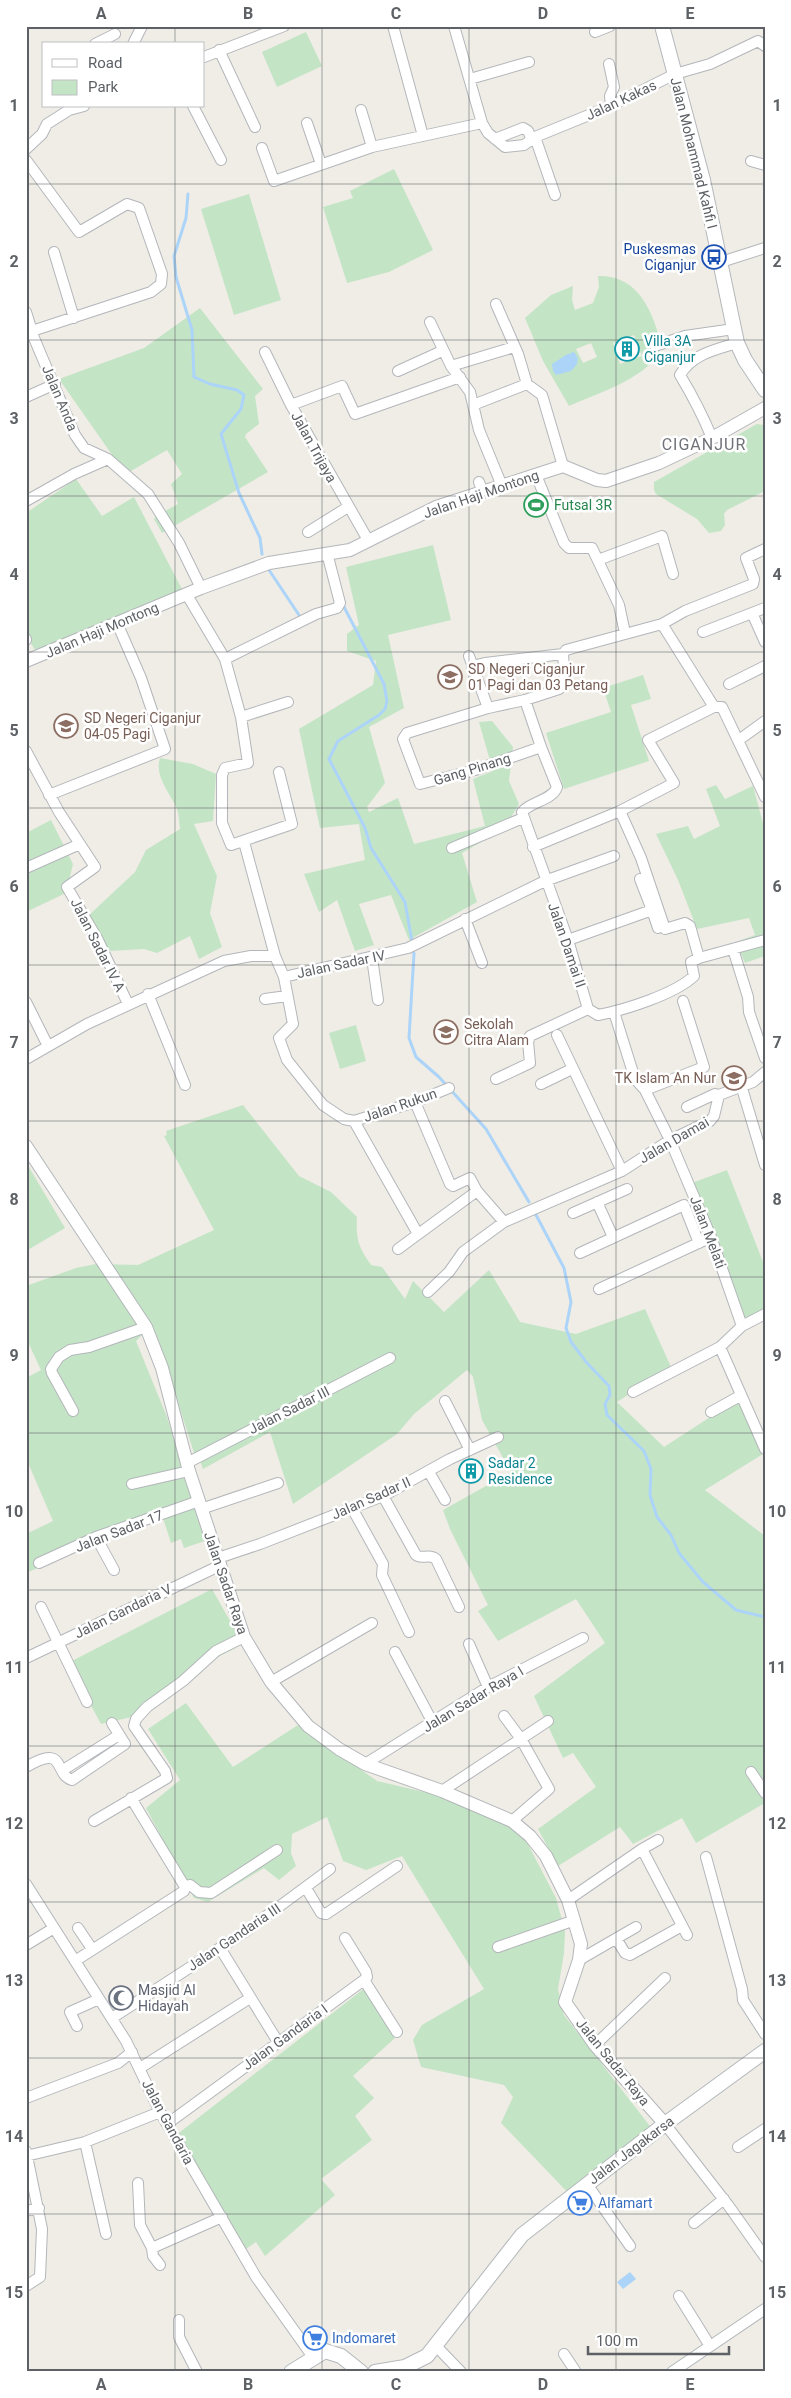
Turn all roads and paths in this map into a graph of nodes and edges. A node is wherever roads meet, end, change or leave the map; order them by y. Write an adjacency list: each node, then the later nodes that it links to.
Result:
1 (142, 26): 10 (street)
2 (284, 26): 12 (street)
3 (393, 26): 25 (street)
4 (454, 26): 17 (street, Jalan Kakas)
5 (610, 26): 7 (street)
6 (662, 26): 16 (main road, Jalan Mohammad Kahfi I)
7 (596, 32)
8 (115, 34): 9 (street)
9 (99, 42)
10 (134, 42)
11 (765, 46): 16 (street, Jalan Kakas)
12 (219, 50): 13 (street); 24 (street)
13 (205, 57)
14 (529, 62): 17 (street)
15 (609, 64): 18 (street)
16 (675, 74): 18 (street, Jalan Kakas); 39 (main road, Jalan Mohammad Kahfi I)
17 (470, 79): 23 (street, Jalan Kakas)
18 (611, 106): 26 (street, Jalan Kakas)
19 (77, 108): 30 (street)
20 (194, 108): 32 (street)
21 (361, 110): 28 (street)
22 (307, 123): 34 (street)
23 (482, 123): 25 (street); 27 (street, Jalan Kakas)
24 (255, 127)
25 (423, 136): 28 (street)
26 (532, 136): 27 (street, Jalan Kakas); 27 (street, Jalan Kakas); 36 (street)
27 (495, 138)
28 (372, 147): 34 (street)
29 (262, 148): 34 (street)
30 (26, 149)
31 (26, 160): 42 (street)
32 (221, 160)
33 (751, 161): 35 (street)
34 (321, 164)
35 (765, 166)
36 (555, 195)
37 (765, 248): 39 (street)
38 (54, 252): 42 (street)
39 (721, 262): 44 (main road, Jalan Mohammad Kahfi I)
40 (496, 304): 48 (street)
41 (26, 312): 45 (street, Jalan Anda)
42 (74, 318): 45 (street)
43 (430, 322): 49 (street)
44 (734, 328): 46 (main road, Jalan Mohammad Kahfi I); 47 (street)
45 (31, 336): 54 (street, Jalan Anda)
46 (738, 343): 56 (main road, Jalan Mohammad Kahfi I); 61 (street)
47 (655, 346)
48 (514, 347): 51 (street); 55 (street)
49 (442, 351): 51 (street); 52 (street)
50 (265, 352): 58 (street, Jalan Trijaya)
51 (451, 366): 53 (street)
52 (398, 371)
53 (460, 377): 58 (street); 59 (street)
54 (55, 384): 57 (street); 62 (street, Jalan Anda)
55 (527, 384): 59 (street); 63 (street)
56 (765, 390)
57 (26, 397)
58 (291, 405): 67 (street, Jalan Trijaya)
59 (473, 405): 65 (street)
60 (765, 408): 61 (street)
61 (712, 438): 63 (street)
62 (108, 459): 66 (street); 74 (street, Jalan Anda)
63 (563, 466): 64 (street, Jalan Haji Montong)
64 (536, 475): 65 (street, Jalan Haji Montong); 72 (street)
65 (502, 486): 69 (street, Jalan Haji Montong)
66 (27, 500)
67 (348, 507): 68 (street); 69 (street, Jalan Trijaya)
68 (308, 532)
69 (368, 540): 71 (street, Jalan Haji Montong)
70 (765, 549): 79 (street)
71 (327, 553): 74 (street, Jalan Haji Montong); 84 (street)
72 (598, 560): 73 (street); 81 (street)
73 (673, 574)
74 (201, 588): 75 (street, Jalan Haji Montong)
75 (187, 595): 78 (street, Jalan Haji Montong); 84 (street)
76 (765, 608): 77 (street)
77 (752, 613): 80 (street); 82 (street)
78 (117, 623): 85 (street, Jalan Haji Montong); 98 (street)
79 (662, 624): 81 (street); 90 (street)
80 (703, 632)
81 (625, 633): 83 (street)
82 (765, 642)
83 (563, 654): 88 (street); 91 (street)
84 (225, 659): 92 (street)
85 (26, 661)
86 (765, 666): 87 (street)
87 (729, 684)
88 (526, 700): 91 (street); 95 (street)
89 (288, 702): 92 (street)
90 (714, 707): 99 (street); 100 (street)
91 (488, 708): 95 (street, Gang Pinang)
92 (240, 717): 102 (street)
93 (765, 721): 94 (street)
94 (743, 737)
95 (541, 747): 101 (street)
96 (26, 751): 98 (street)
97 (278, 772): 102 (street)
98 (49, 796): 103 (street)
99 (765, 797)
100 (620, 811): 104 (street); 118 (street)
101 (523, 818): 104 (street); 105 (street)
102 (244, 842): 116 (street, Jalan Sadar IV)
103 (80, 844): 107 (street); 127 (street, Jalan Sadar IV A)
104 (533, 846): 109 (street)
105 (452, 848)
106 (614, 856): 109 (street, Jalan Sadar IV)
107 (26, 868)
108 (640, 879): 110 (street)
109 (545, 881): 111 (street, Jalan Sadar IV); 113 (street, Jalan Damai II)
110 (652, 910): 112 (street); 113 (street)
111 (465, 919): 117 (street, Jalan Sadar IV); 119 (street)
112 (658, 928)
113 (568, 940): 128 (street, Jalan Damai II)
114 (765, 940): 115 (street)
115 (733, 949): 118 (street); 132 (street)
116 (275, 956): 120 (street, Jalan Sadar IV); 121 (street)
117 (372, 958): 120 (street, Jalan Sadar IV); 124 (street)
118 (699, 958): 129 (street)
119 (482, 963)
120 (284, 977): 122 (street)
121 (148, 994): 127 (street); 138 (street)
122 (287, 996): 123 (street); 145 (street, Jalan Rukun)
123 (264, 999)
124 (378, 1000)
125 (683, 1001): 141 (street)
126 (26, 1002): 131 (street)
127 (128, 1004): 131 (street)
128 (588, 1009): 129 (street); 136 (street)
129 (614, 1012): 141 (street)
130 (557, 1035): 134 (street)
131 (48, 1046): 133 (street)
132 (765, 1058)
133 (26, 1059)
134 (572, 1069): 137 (street); 149 (street)
135 (765, 1072): 139 (street)
136 (496, 1079)
137 (541, 1084)
138 (185, 1085)
139 (741, 1085): 142 (street); 148 (street)
140 (449, 1088): 143 (street, Jalan Rukun)
141 (645, 1090): 146 (street)
142 (719, 1095): 144 (street); 146 (street, Jalan Damai)
143 (415, 1102): 145 (street, Jalan Rukun); 151 (street)
144 (687, 1107)
145 (354, 1121): 155 (street)
146 (670, 1140): 149 (street, Jalan Damai); 157 (street, Jalan Melati)
147 (26, 1146): 165 (street, Jalan Sadar Raya)
148 (765, 1165)
149 (622, 1171): 154 (street, Jalan Damai)
150 (627, 1189): 152 (street)
151 (477, 1191): 154 (street); 155 (street)
152 (598, 1202): 153 (street); 156 (street)
153 (573, 1213)
154 (504, 1222): 162 (street, Jalan Damai)
155 (418, 1234): 159 (street)
156 (614, 1237): 158 (street); 160 (street)
157 (710, 1237): 158 (street); 164 (street, Jalan Melati)
158 (699, 1243): 161 (street)
159 (398, 1249)
160 (580, 1253)
161 (599, 1289)
162 (428, 1292)
163 (765, 1314): 164 (street)
164 (742, 1326): 166 (street)
165 (146, 1327): 171 (street); 176 (street, Jalan Sadar Raya)
166 (720, 1347): 168 (street); 169 (street)
167 (390, 1358): 176 (street, Jalan Sadar III)
168 (633, 1392)
169 (740, 1396): 172 (street); 174 (street)
170 (445, 1401): 175 (street)
171 (73, 1411)
172 (711, 1412)
173 (498, 1437): 175 (street, Jalan Sadar II)
174 (765, 1449)
175 (470, 1450): 177 (street, Jalan Sadar II)
176 (188, 1467): 179 (street, Jalan Sadar III); 182 (street, Jalan Sadar Raya)
177 (429, 1472): 180 (street, Jalan Sadar II); 181 (street)
178 (278, 1483): 182 (street, Jalan Sadar 17)
179 (132, 1484)
180 (383, 1496): 183 (street, Jalan Sadar II); 189 (street)
181 (444, 1500)
182 (200, 1506): 184 (street, Jalan Sadar 17); 185 (street, Jalan Sadar Raya)
183 (352, 1508): 185 (street, Jalan Sadar II); 191 (street)
184 (96, 1537): 186 (street, Jalan Sadar 17); 187 (street)
185 (220, 1561): 192 (street, Jalan Sadar Raya); 194 (street, Jalan Gandaria V)
186 (40, 1563)
187 (114, 1570)
188 (41, 1607): 194 (street)
189 (459, 1607)
190 (372, 1623): 198 (street)
191 (409, 1632)
192 (244, 1637): 198 (street, Jalan Sadar Raya); 213 (street)
193 (583, 1638): 199 (street, Jalan Sadar Raya I)
194 (58, 1642): 197 (street, Jalan Gandaria V); 200 (street)
195 (469, 1644): 199 (street)
196 (395, 1652): 204 (street)
197 (26, 1658)
198 (271, 1682): 207 (street, Jalan Sadar Raya)
199 (488, 1687): 204 (street, Jalan Sadar Raya I)
200 (87, 1702)
201 (504, 1716): 206 (street)
202 (548, 1721): 206 (street)
203 (112, 1723): 205 (street)
204 (433, 1723): 207 (street, Jalan Sadar Raya I)
205 (119, 1735): 209 (street); 209 (street)
206 (520, 1739): 211 (street); 215 (street)
207 (365, 1764): 211 (street, Jalan Sadar Raya)
208 (26, 1767): 209 (street)
209 (63, 1770)
210 (750, 1772): 212 (street)
211 (442, 1791): 215 (street, Jalan Sadar Raya)
212 (765, 1793)
213 (131, 1798): 214 (street); 223 (street)
214 (94, 1821)
215 (512, 1821): 225 (street, Jalan Sadar Raya)
216 (658, 1840): 217 (street)
217 (642, 1849): 225 (street); 231 (street)
218 (277, 1850): 223 (street)
219 (706, 1857): 246 (street)
220 (397, 1866): 224 (street)
221 (330, 1869): 224 (street, Jalan Gandaria III)
222 (26, 1884): 228 (street, Jalan Gandaria)
223 (185, 1887): 236 (street)
224 (306, 1888): 235 (street, Jalan Gandaria III)
225 (568, 1900): 226 (street, Jalan Sadar Raya)
226 (575, 1920): 234 (street); 237 (street, Jalan Sadar Raya)
227 (636, 1927): 231 (street)
228 (54, 1928): 233 (street); 238 (street, Jalan Gandaria)
229 (78, 1928): 236 (street)
230 (345, 1938): 240 (street)
231 (617, 1940): 237 (street)
232 (585, 1942): 237 (street)
233 (26, 1945)
234 (498, 1947)
235 (220, 1948): 241 (street); 243 (street, Jalan Gandaria III)
236 (92, 1949): 238 (street)
237 (582, 1959): 248 (street, Jalan Sadar Raya)
238 (75, 1961): 242 (street, Jalan Gandaria)
239 (665, 1978): 248 (street)
240 (364, 1980): 245 (street); 247 (street, Jalan Gandaria I)
241 (250, 1998): 247 (street); 251 (street)
242 (99, 1999): 243 (street, Jalan Gandaria); 244 (street)
243 (112, 2018): 250 (street, Jalan Gandaria)
244 (77, 2026)
245 (397, 2032)
246 (765, 2034)
247 (278, 2042): 254 (street, Jalan Gandaria I)
248 (595, 2044): 255 (street, Jalan Sadar Raya)
249 (765, 2051): 255 (main road, Jalan Jagakarsa)
250 (132, 2052): 251 (street, Jalan Gandaria); 252 (street)
251 (140, 2068): 253 (street, Jalan Gandaria)
252 (26, 2098)
253 (160, 2112): 254 (street, Jalan Gandaria); 257 (street)
254 (167, 2124): 265 (street, Jalan Gandaria)
255 (665, 2124): 261 (main road, Jalan Jagakarsa); 262 (street)
256 (765, 2129): 258 (street)
257 (85, 2142): 259 (street); 267 (street)
258 (738, 2147)
259 (27, 2154): 263 (street)
260 (138, 2183): 269 (street)
261 (587, 2184): 268 (street); 276 (main road, Jalan Jagakarsa)
262 (724, 2199): 266 (street); 270 (street)
263 (39, 2208): 264 (street); 272 (street)
264 (26, 2211)
265 (222, 2217): 269 (street); 279 (street, Jalan Gandaria)
266 (694, 2223)
267 (106, 2234)
268 (630, 2246)
269 (152, 2248): 271 (street)
270 (765, 2257)
271 (160, 2265)
272 (26, 2286)
273 (679, 2296): 277 (street)
274 (765, 2309): 277 (street)
275 (179, 2320): 280 (street)
276 (436, 2346): 283 (main road, Jalan Jagakarsa); 284 (street)
277 (710, 2346): 286 (street)
278 (564, 2354): 285 (street)
279 (314, 2357): 281 (main road); 282 (main road)
280 (197, 2372)
281 (292, 2372)
282 (361, 2372)
283 (375, 2372)
284 (461, 2372)
285 (576, 2372)
286 (672, 2372)

